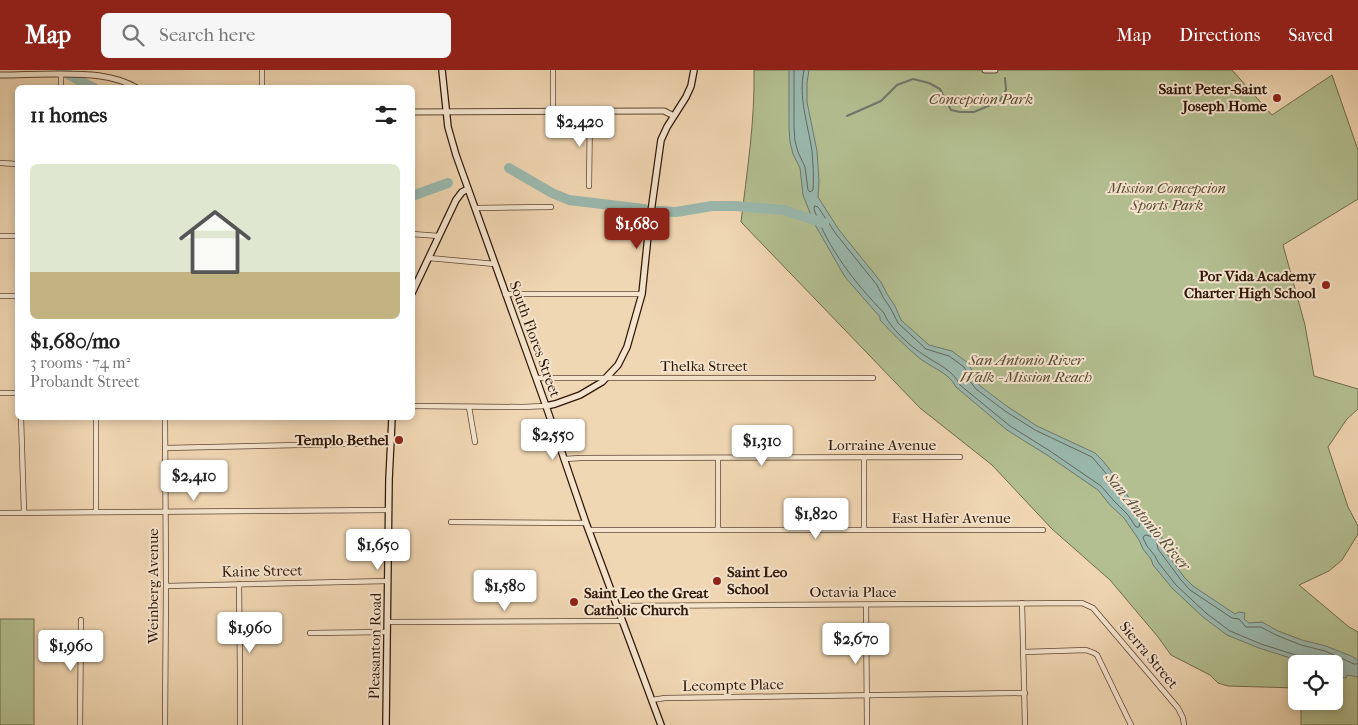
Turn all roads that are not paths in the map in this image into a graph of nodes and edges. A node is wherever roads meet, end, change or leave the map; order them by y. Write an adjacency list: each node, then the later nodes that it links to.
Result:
1 (262, 70): 12 (street)
2 (442, 70): 16 (main road, South Flores Street)
3 (553, 70): 13 (street)
4 (694, 70): 17 (main road)
5 (985, 70): 6 (street)
6 (995, 70)
7 (91, 72): 8 (street); 11 (street)
8 (61, 74): 9 (street); 10 (street)
9 (0, 75)
10 (61, 85)
11 (132, 85)
12 (262, 85)
13 (553, 111): 14 (street); 16 (street)
14 (590, 111): 17 (street); 20 (street)
15 (415, 112): 16 (street)
16 (446, 112): 21 (main road, South Flores Street)
17 (674, 116): 32 (main road)
18 (0, 163): 19 (street)
19 (15, 164)
20 (589, 186)
21 (468, 188): 23 (main road, South Flores Street); 27 (main road)
22 (551, 207): 23 (street)
23 (475, 208): 29 (main road, South Flores Street)
24 (415, 234): 27 (street)
25 (0, 236): 26 (street)
26 (15, 236)
27 (439, 236): 28 (main road)
28 (429, 258): 29 (street); 30 (main road)
29 (495, 264): 31 (main road, South Flores Street)
30 (415, 287)
31 (505, 294): 32 (street); 35 (main road, South Flores Street)
32 (642, 294): 36 (main road)
33 (0, 296): 34 (street)
34 (15, 296)
35 (536, 378): 36 (street, Thelka Street); 41 (main road, South Flores Street)
36 (607, 378): 37 (street, Thelka Street); 41 (main road)
37 (873, 378)
38 (0, 393): 39 (street)
39 (15, 393)
40 (415, 406): 42 (street)
41 (546, 406): 42 (street); 53 (main road, South Flores Street)
42 (469, 407): 47 (street)
43 (21, 420): 55 (street)
44 (96, 420): 56 (street)
45 (165, 420): 49 (street, Weinberg Avenue)
46 (392, 420): 48 (main road, Pleasanton Road)
47 (475, 442)
48 (390, 443): 49 (street); 54 (main road, Pleasanton Road)
49 (165, 448): 57 (street, Weinberg Avenue)
50 (864, 457): 51 (street, Lorraine Avenue); 52 (street, Lorraine Avenue); 63 (street)
51 (960, 457)
52 (718, 458): 53 (street, Lorraine Avenue); 62 (street)
53 (564, 459): 60 (main road, South Flores Street)
54 (389, 510): 57 (street); 65 (main road, Pleasanton Road)
55 (24, 512): 56 (street); 58 (street)
56 (96, 512): 57 (street)
57 (166, 512): 67 (street, Weinberg Avenue)
58 (0, 513)
59 (451, 522): 60 (street)
60 (586, 523): 61 (main road, South Flores Street)
61 (589, 530): 62 (street, East Hafer Avenue); 71 (main road, South Flores Street)
62 (718, 530): 63 (street, East Hafer Avenue)
63 (864, 530): 64 (street, East Hafer Avenue)
64 (1043, 530)
65 (388, 580): 66 (street, Kaine Street); 74 (main road, Pleasanton Road)
66 (239, 584): 67 (street, Kaine Street); 83 (street)
67 (166, 586): 82 (street, Weinberg Avenue)
68 (1022, 603): 69 (street, Octavia Place); 70 (street, Octavia Place); 77 (street)
69 (866, 605): 71 (street, Octavia Place); 79 (street)
70 (1088, 605): 89 (street, Sierra Street)
71 (617, 606): 73 (main road, South Flores Street)
72 (81, 620): 81 (street)
73 (622, 621): 74 (street); 80 (main road, South Flores Street)
74 (387, 622): 75 (main road, Pleasanton Road)
75 (387, 632): 76 (street); 84 (main road, Pleasanton Road)
76 (310, 633)
77 (1024, 652): 78 (street); 88 (street)
78 (1025, 693): 79 (street, Lecompte Place); 87 (street)
79 (866, 695): 80 (street, Lecompte Place); 86 (street)
80 (652, 700): 85 (main road, South Flores Street)
81 (80, 725)
82 (165, 725)
83 (240, 725)
84 (386, 725)
85 (661, 725)
86 (867, 725)
87 (1025, 725)
88 (1130, 725)
89 (1184, 725)

